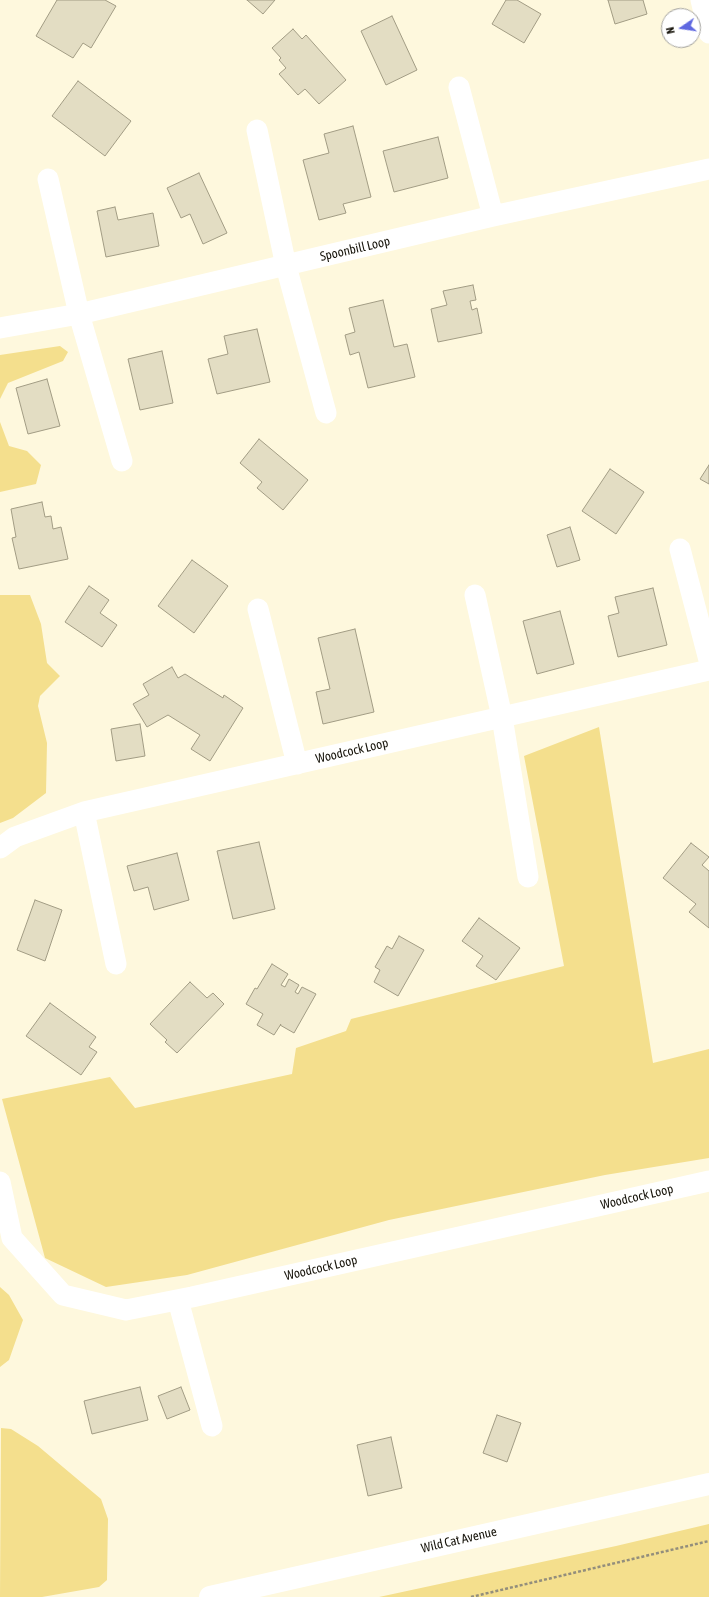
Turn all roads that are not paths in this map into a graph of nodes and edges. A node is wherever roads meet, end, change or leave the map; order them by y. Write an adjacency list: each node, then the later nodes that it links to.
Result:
1 (701, 0): 2 (street)
2 (709, 33)
3 (459, 87): 7 (street)
4 (257, 130): 8 (street)
5 (709, 169): 7 (street, Spoonbill Loop)
6 (48, 179): 9 (street)
7 (493, 216): 8 (street, Spoonbill Loop)
8 (286, 266): 9 (street, Spoonbill Loop); 11 (street)
9 (79, 314): 10 (street, Spoonbill Loop); 12 (street)
10 (0, 328)
11 (326, 413)
12 (122, 461)
13 (680, 549): 16 (street)
14 (475, 595): 18 (street)
15 (258, 609): 19 (street)
16 (709, 660)
17 (709, 670): 18 (street, Woodcock Loop)
18 (502, 717): 19 (street, Woodcock Loop); 22 (street)
19 (297, 764): 20 (street, Woodcock Loop)
20 (84, 812): 21 (street, Woodcock Loop); 23 (street)
21 (0, 848)
22 (528, 877)
23 (116, 964)
24 (709, 1181): 26 (street, Woodcock Loop)
25 (0, 1182): 26 (street, Woodcock Loop)
26 (178, 1300): 27 (street)
27 (212, 1426)
28 (709, 1484): 29 (street, Wild Cat Avenue)
29 (210, 1597)

